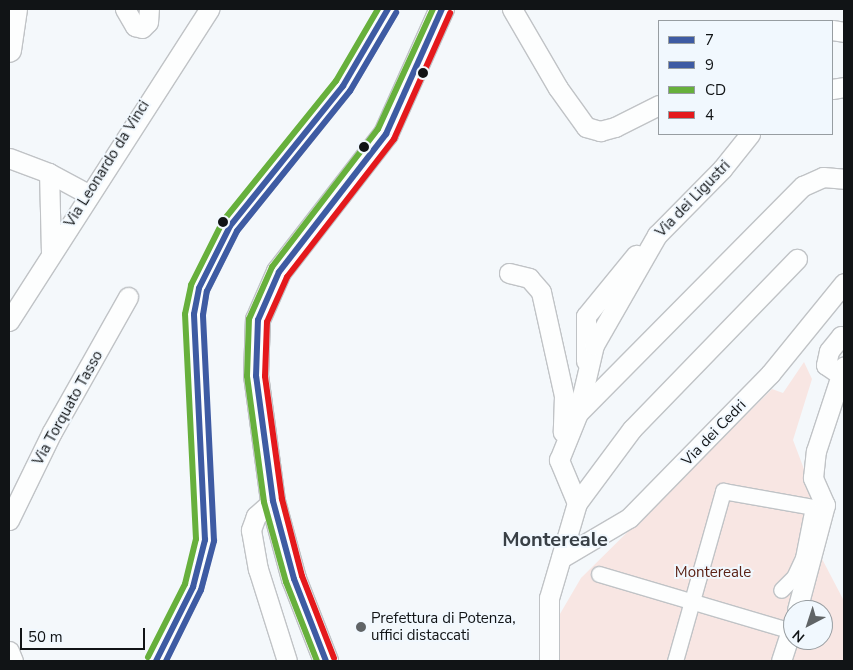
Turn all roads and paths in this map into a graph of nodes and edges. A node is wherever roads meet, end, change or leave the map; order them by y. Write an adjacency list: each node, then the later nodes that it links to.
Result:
1 (15, 9): 8 (street)
2 (125, 9): 3 (street)
3 (149, 9)
4 (210, 9): 14 (street, Via Leonardo da Vinci)
5 (388, 9): 38 (street)
6 (442, 9): 27 (street)
7 (512, 9): 9 (street)
8 (9, 50)
9 (658, 106)
10 (749, 135): 15 (street, Via dei Ligustri)
11 (9, 158): 12 (street)
12 (49, 173): 14 (street); 16 (street)
13 (844, 179): 25 (street)
14 (88, 194): 16 (street, Via Leonardo da Vinci)
15 (657, 235): 24 (street, Via dei Ligustri); 24 (street)
16 (51, 253): 21 (street, Via Leonardo da Vinci)
17 (797, 259): 28 (street)
18 (509, 273): 26 (street)
19 (844, 283): 30 (street, Via dei Cedri)
20 (128, 297): 29 (street, Via Torquato Tasso)
21 (9, 321)
22 (844, 339): 23 (street)
23 (842, 370): 33 (street)
24 (588, 372): 25 (street, Via dei Ligustri)
25 (578, 413): 26 (street)
26 (559, 460): 28 (street)
27 (273, 502): 39 (street); 40 (street)
28 (577, 503): 30 (street)
29 (9, 520)
30 (560, 558): 41 (street)
31 (600, 574): 34 (street)
32 (781, 590): 34 (street)
33 (800, 600)
34 (695, 602): 35 (street); 42 (street)
35 (783, 625)
36 (9, 651): 37 (street)
37 (13, 661)
38 (156, 661)
39 (286, 661)
40 (326, 661)
41 (549, 661)
42 (675, 661)

